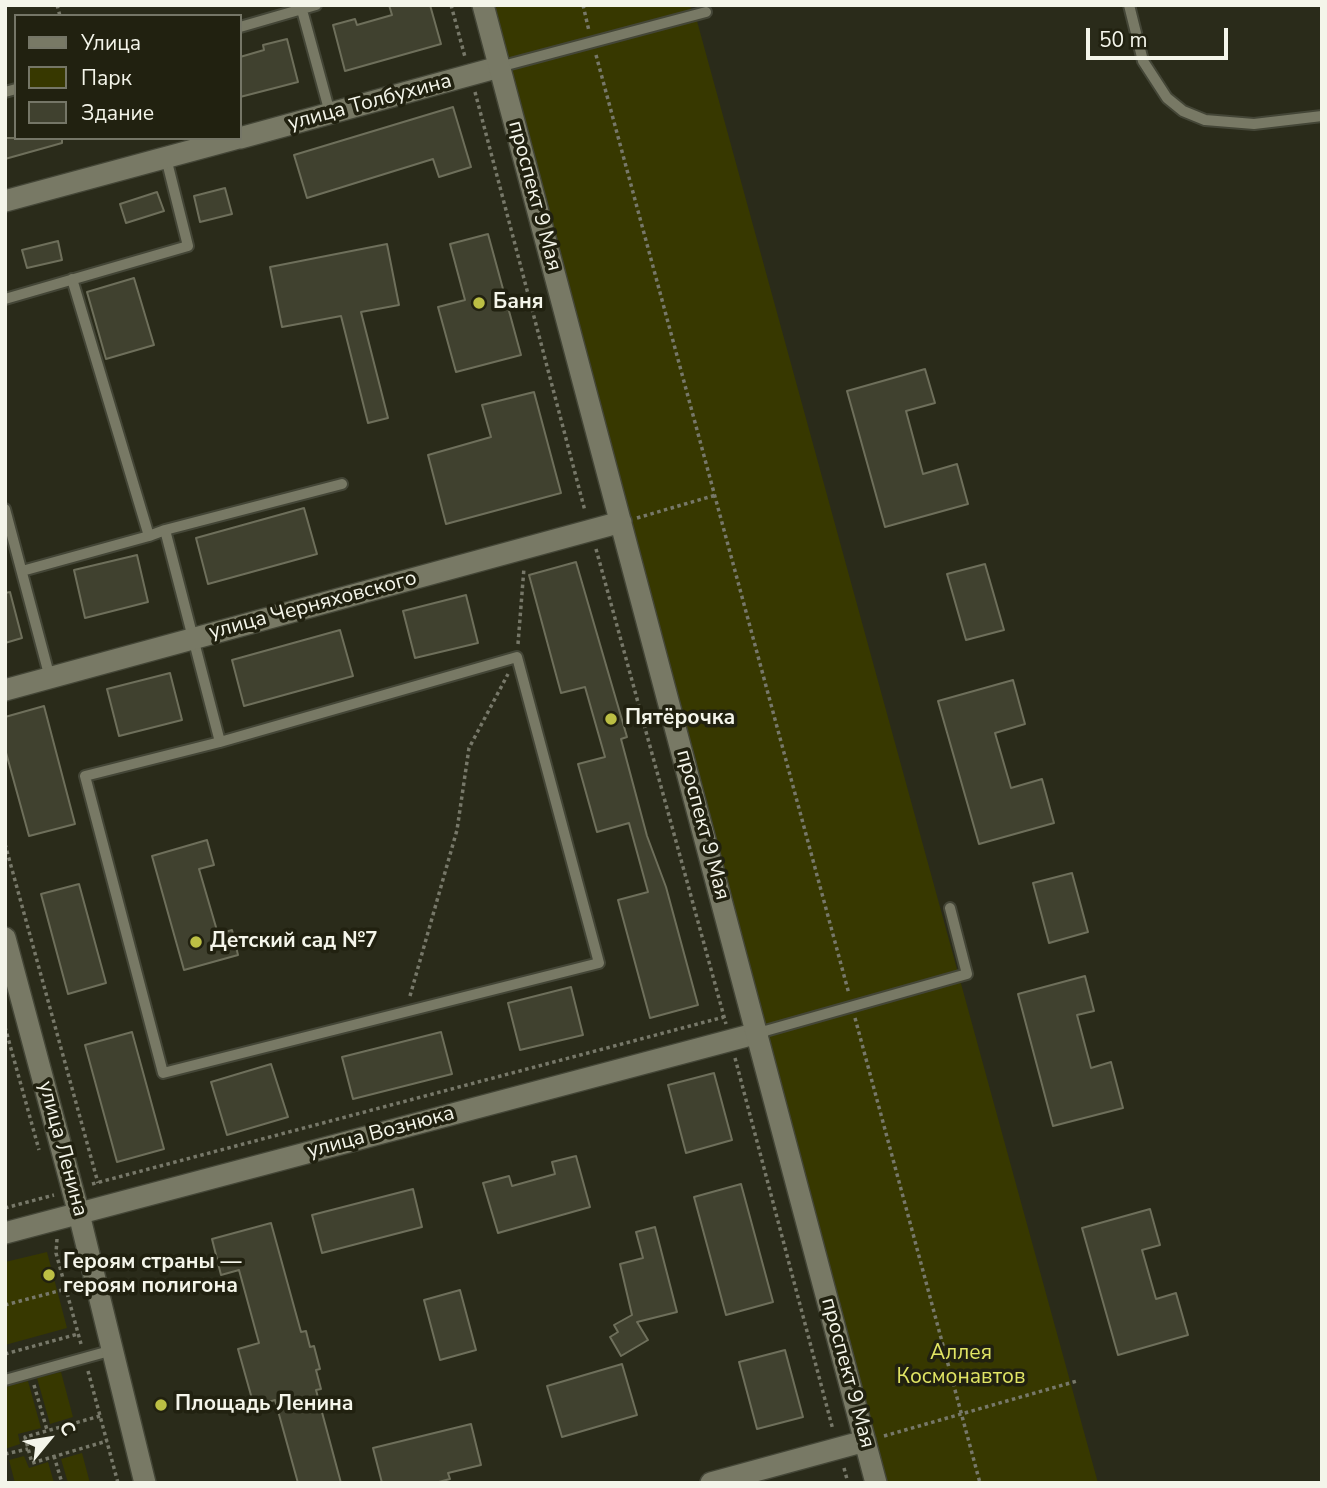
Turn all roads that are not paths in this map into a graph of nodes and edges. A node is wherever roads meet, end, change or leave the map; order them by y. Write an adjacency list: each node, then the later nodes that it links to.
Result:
1 (316, 5): 4 (lane)
2 (483, 5): 7 (street, проспект 9 Мая)
3 (1129, 5): 9 (lane)
4 (302, 9): 6 (lane); 8 (lane)
5 (706, 12): 7 (lane)
6 (242, 26)
7 (499, 67): 8 (street, улица Толбухина); 18 (street, проспект 9 Мая)
8 (330, 113): 10 (street, улица Толбухина)
9 (1322, 116)
10 (242, 137)
11 (232, 140): 12 (street, улица Толбухина)
12 (166, 158): 13 (street, улица Толбухина); 14 (lane)
13 (5, 201)
14 (72, 279): 15 (lane); 20 (lane)
15 (5, 299)
16 (342, 484): 19 (lane)
17 (5, 509): 21 (lane)
18 (621, 522): 22 (street, улица Черняховского); 28 (street, проспект 9 Мая)
19 (165, 530): 20 (lane); 22 (lane)
20 (149, 536): 21 (lane)
21 (22, 572): 23 (lane)
22 (192, 639): 23 (street, улица Черняховского); 25 (lane)
23 (50, 678): 24 (street, улица Черняховского)
24 (5, 690)
25 (220, 742): 25 (lane)
26 (950, 908): 28 (lane)
27 (5, 938): 29 (street, улица Ленина)
28 (758, 1033): 29 (street, улица Вознюка); 33 (street, проспект 9 Мая)
29 (79, 1214): 30 (street, улица Вознюка); 31 (street, улица Ленина)
30 (5, 1233)
31 (113, 1350): 32 (lane); 34 (street, улица Ленина)
32 (5, 1380)
33 (865, 1441): 35 (street); 36 (street, проспект 9 Мая)
34 (145, 1483)
35 (711, 1483)
36 (876, 1483)

